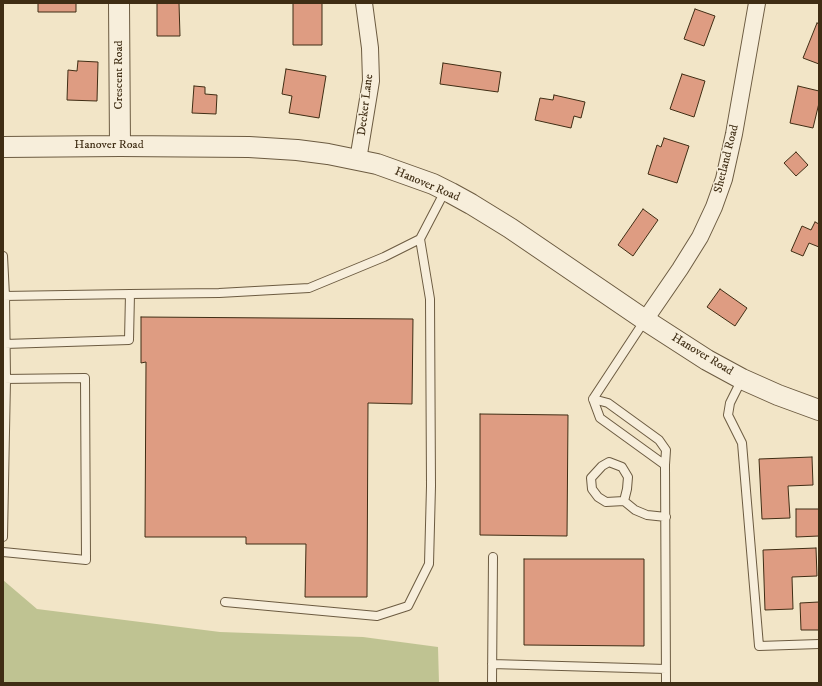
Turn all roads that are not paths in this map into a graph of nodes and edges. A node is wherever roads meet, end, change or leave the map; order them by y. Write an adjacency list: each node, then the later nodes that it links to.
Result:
1 (119, 3): 4 (street, Crescent Road)
2 (364, 3): 6 (street, Decker Lane)
3 (757, 3): 12 (street, Shetland Road)
4 (120, 146): 5 (street, Hanover Road); 6 (street, Hanover Road)
5 (3, 147)
6 (358, 160): 7 (street, Hanover Road)
7 (445, 190): 8 (lane); 12 (street, Hanover Road)
8 (420, 239): 10 (lane); 24 (lane)
9 (3, 256): 11 (lane)
10 (130, 294): 11 (lane); 13 (lane)
11 (4, 296): 13 (lane)
12 (645, 320): 15 (street, Hanover Road); 16 (lane)
13 (5, 344): 14 (lane)
14 (4, 379): 21 (lane); 22 (lane)
15 (742, 379): 17 (street, Hanover Road); 25 (lane)
16 (593, 399): 18 (lane); 18 (lane)
17 (819, 410)
18 (665, 465): 20 (lane)
19 (624, 501): 19 (lane); 20 (lane)
20 (666, 517): 27 (lane)
21 (3, 537)
22 (3, 552)
23 (493, 558): 26 (lane)
24 (225, 602)
25 (819, 644)
26 (492, 664): 27 (lane); 28 (lane)
27 (666, 669): 29 (lane)
28 (492, 683)
29 (666, 683)

